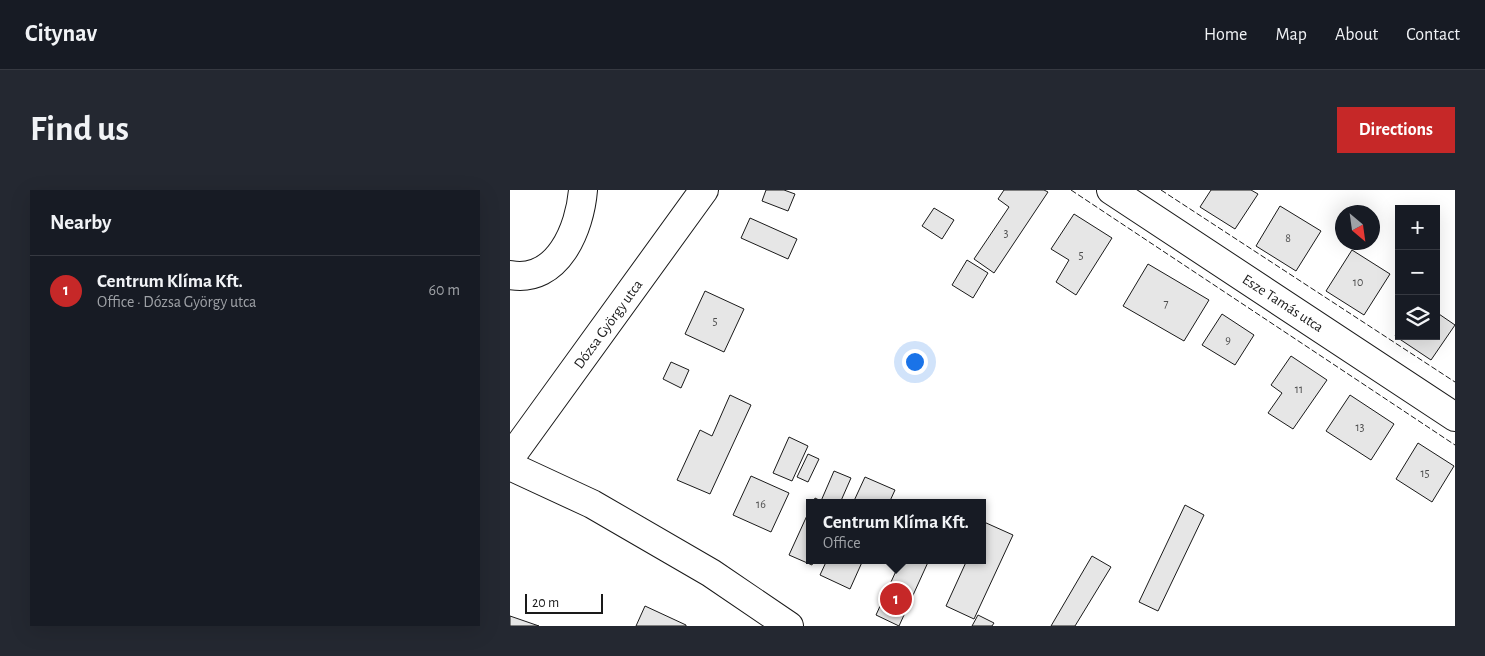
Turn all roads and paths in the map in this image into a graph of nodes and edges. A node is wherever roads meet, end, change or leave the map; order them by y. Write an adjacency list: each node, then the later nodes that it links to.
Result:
1 (583, 190): 4 (street)
2 (704, 190): 6 (street, Dózsa György utca)
3 (1111, 190): 5 (street, Esze Tamás utca)
4 (510, 275)
5 (1455, 417)
6 (510, 458)
7 (510, 466): 8 (street)
8 (788, 626)

